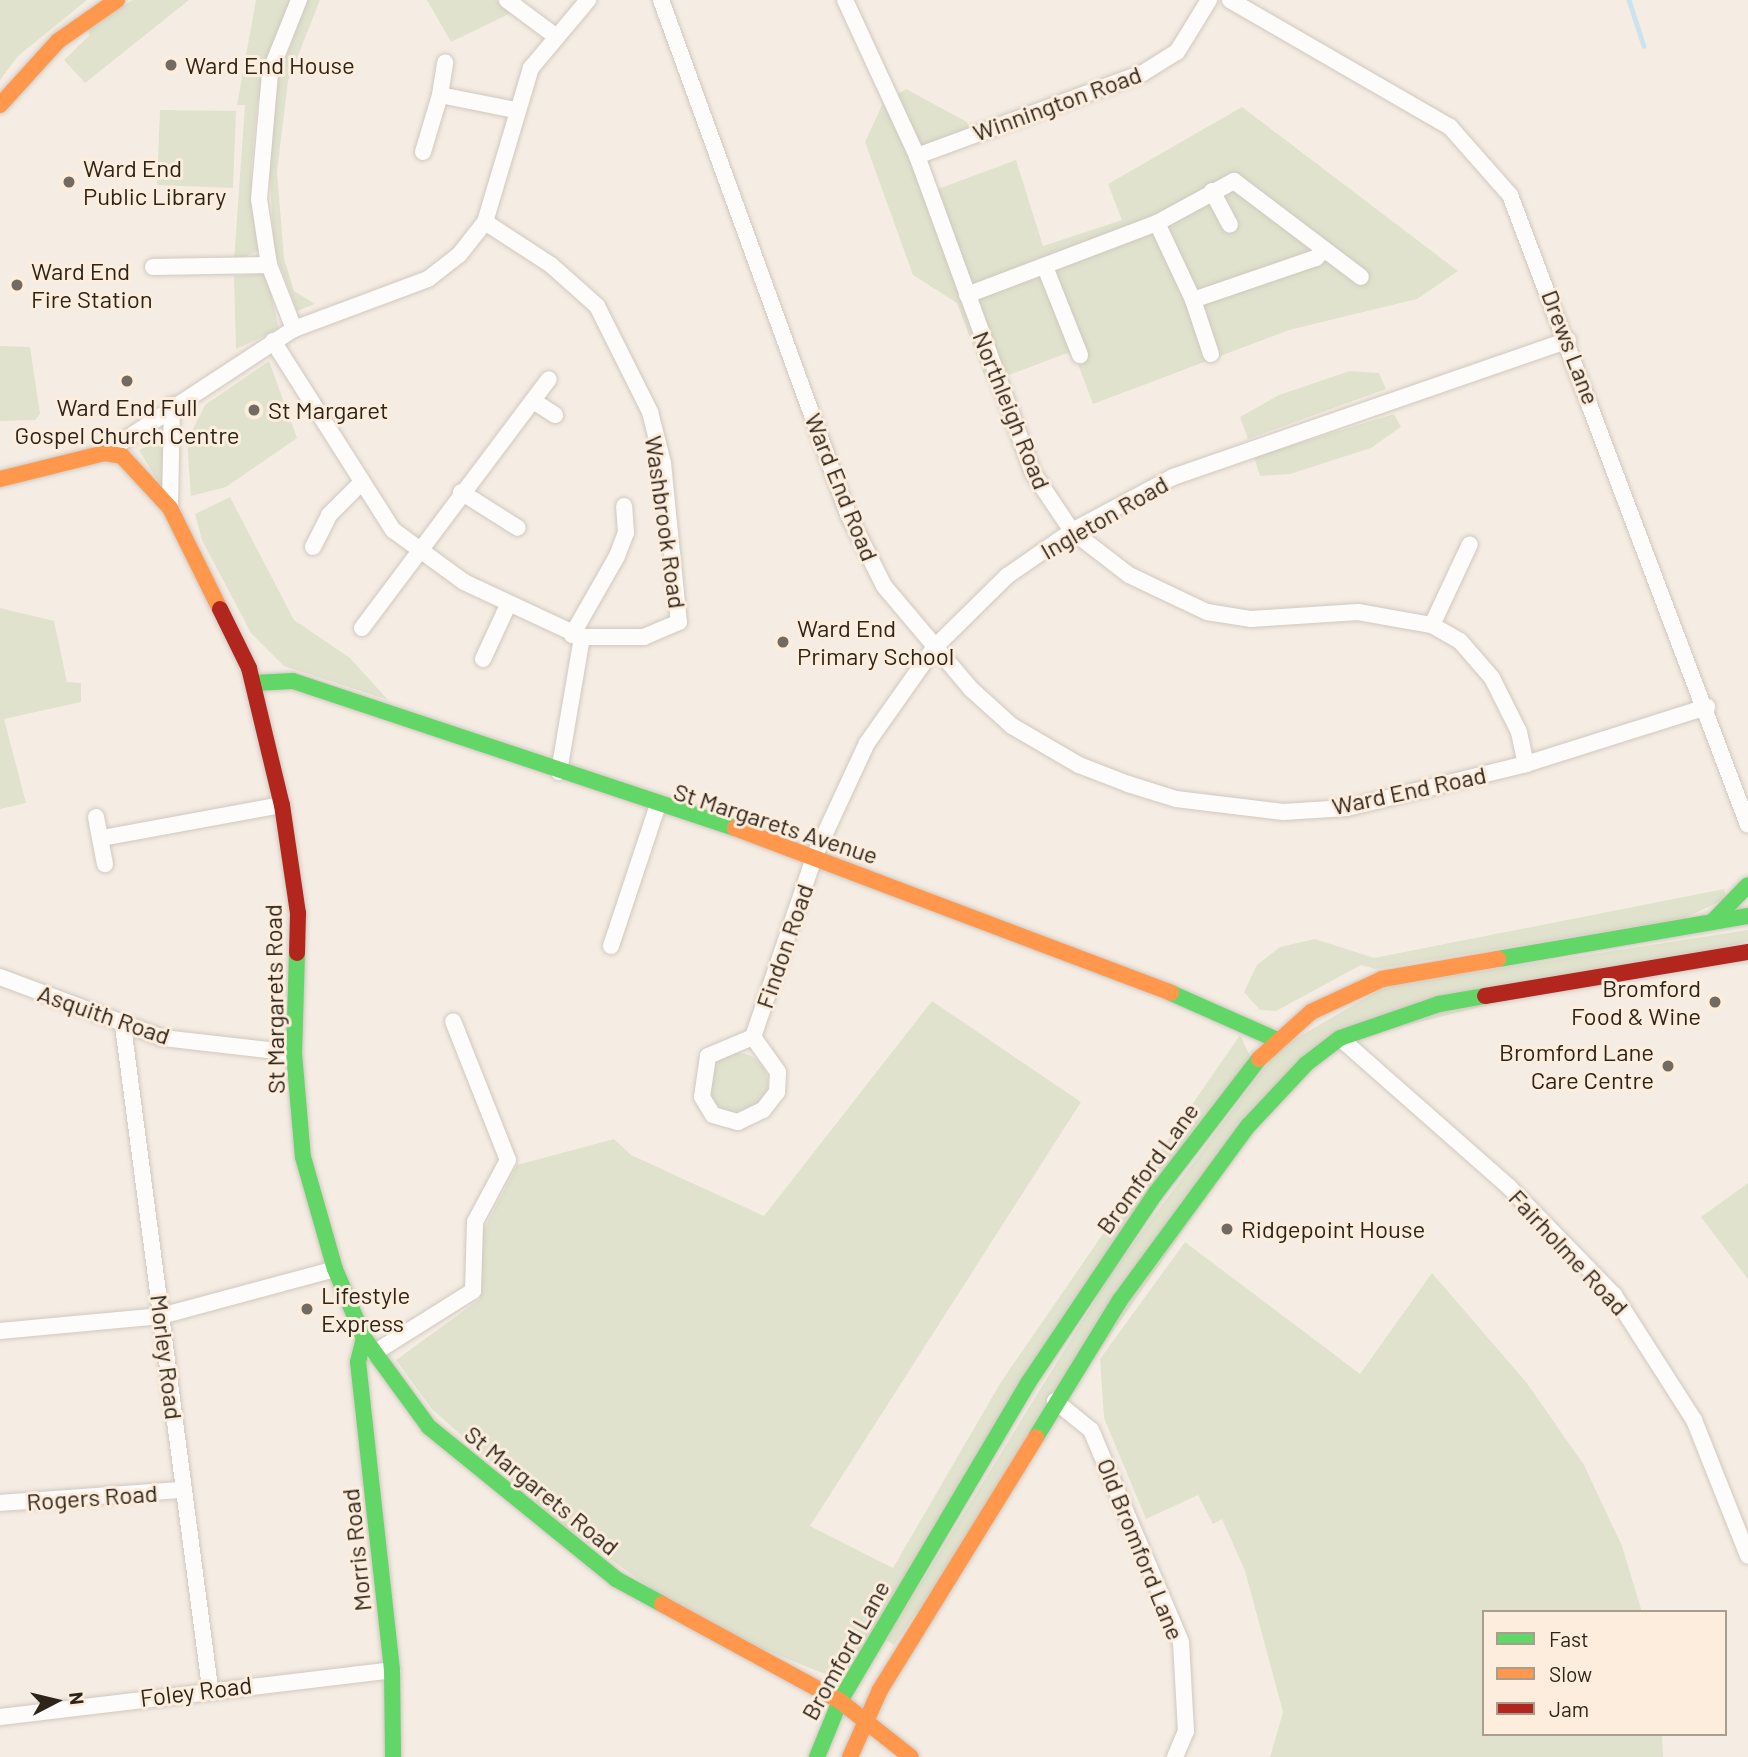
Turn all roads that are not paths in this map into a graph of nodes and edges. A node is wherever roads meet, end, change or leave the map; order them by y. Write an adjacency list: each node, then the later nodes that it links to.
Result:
1 (117, 0): 12 (street)
2 (299, 0): 21 (street)
3 (507, 0): 9 (street)
4 (588, 0): 9 (street)
5 (661, 0): 51 (street, Ward End Road)
6 (845, 0): 15 (street, Northleigh Road)
7 (1209, 0): 15 (street, Winnington Road)
8 (1230, 0): 28 (street, Drews Lane)
9 (554, 35): 13 (street)
10 (445, 62): 11 (street)
11 (440, 95): 13 (street); 14 (street)
12 (0, 105)
13 (515, 110): 17 (street)
14 (423, 152)
15 (917, 156): 25 (street, Northleigh Road)
16 (1212, 191): 18 (street); 19 (street); 20 (street)
17 (485, 222): 27 (street); 50 (street, Washbrook Road)
18 (1157, 223): 23 (street); 26 (street)
19 (1230, 225)
20 (1325, 249): 24 (street); 26 (street)
21 (269, 265): 22 (street); 27 (street)
22 (153, 267)
23 (1045, 267): 25 (street); 31 (street)
24 (1361, 277)
25 (967, 295): 43 (street, Northleigh Road)
26 (1192, 300): 30 (street)
27 (293, 329): 29 (street)
28 (1568, 340): 43 (street, Ingleton Road); 54 (street, Drews Lane)
29 (273, 341): 34 (street); 38 (street)
30 (1211, 354)
31 (1080, 355)
32 (549, 379): 33 (street)
33 (536, 402): 35 (street); 39 (street)
34 (172, 405): 36 (street); 41 (street)
35 (555, 415)
36 (105, 453): 37 (street); 41 (street, St Margarets Road)
37 (0, 479)
38 (361, 483): 45 (street); 46 (street)
39 (461, 492): 42 (street); 46 (street)
40 (624, 506): 50 (street)
41 (170, 508): 53 (street, St Margarets Road)
42 (518, 528)
43 (1072, 531): 48 (street, Northleigh Road); 51 (street, Ingleton Road)
44 (1470, 544): 48 (street)
45 (313, 547)
46 (419, 549): 47 (street); 49 (street)
47 (509, 605): 50 (street); 52 (street)
48 (1432, 625): 55 (street, Northleigh Road)
49 (362, 628)
50 (577, 636): 56 (street)
51 (934, 648): 55 (street, Ward End Road); 62 (street, Ingleton Road)
52 (483, 659)
53 (254, 684): 56 (street, St Margarets Avenue); 57 (street, St Margarets Road)
54 (1707, 707): 55 (street, Ward End Road); 60 (street, Drews Lane)
55 (1526, 764)
56 (559, 772): 58 (street, St Margarets Avenue)
57 (282, 806): 61 (street); 75 (street, St Margarets Road)
58 (657, 808): 62 (street, St Margarets Avenue); 67 (street)
59 (96, 817): 61 (street)
60 (1748, 825)
61 (102, 838): 63 (street)
62 (816, 856): 72 (street, Findon Road); 74 (street, St Margarets Avenue)
63 (105, 864)
64 (1748, 886): 66 (street)
65 (1748, 916): 66 (street, Bromford Lane)
66 (1709, 925): 74 (street, Bromford Lane)
67 (611, 946)
68 (1748, 952): 73 (street, Bromford Lane)
69 (0, 977): 71 (street, Asquith Road)
70 (453, 1021): 81 (street)
71 (123, 1026): 75 (street, Asquith Road); 77 (street, Morley Road)
72 (753, 1037): 72 (street, Findon Road)
73 (1339, 1038): 82 (street, Bromford Lane); 86 (street, Fairholme Road)
74 (1275, 1039): 80 (street, Bromford Lane)
75 (294, 1053): 76 (street, St Margarets Road)
76 (335, 1269): 77 (street); 79 (street, St Margarets Road)
77 (162, 1316): 78 (street); 84 (street, Morley Road)
78 (0, 1331)
79 (364, 1338): 81 (street, St Margarets Road); 87 (street, Morris Road)
80 (1049, 1349): 82 (street); 89 (street, Bromford Lane)
81 (374, 1353): 89 (street, St Margarets Road)
82 (1078, 1366): 83 (street, Bromford Lane)
83 (1055, 1401): 91 (street, Bromford Lane); 96 (street, Old Bromford Lane)
84 (183, 1490): 85 (street, Rogers Road); 88 (street, Morley Road)
85 (0, 1503)
86 (1748, 1556)
87 (392, 1670): 88 (street, Foley Road); 92 (street, Morris Road)
88 (210, 1688): 90 (street, Foley Road)
89 (840, 1701): 91 (street, St Margarets Road); 93 (street, Bromford Lane)
90 (0, 1717)
91 (863, 1718): 94 (street, Bromford Lane); 95 (street, St Margarets Road)
92 (393, 1757)
93 (817, 1757)
94 (850, 1757)
95 (911, 1757)
96 (1175, 1757)

